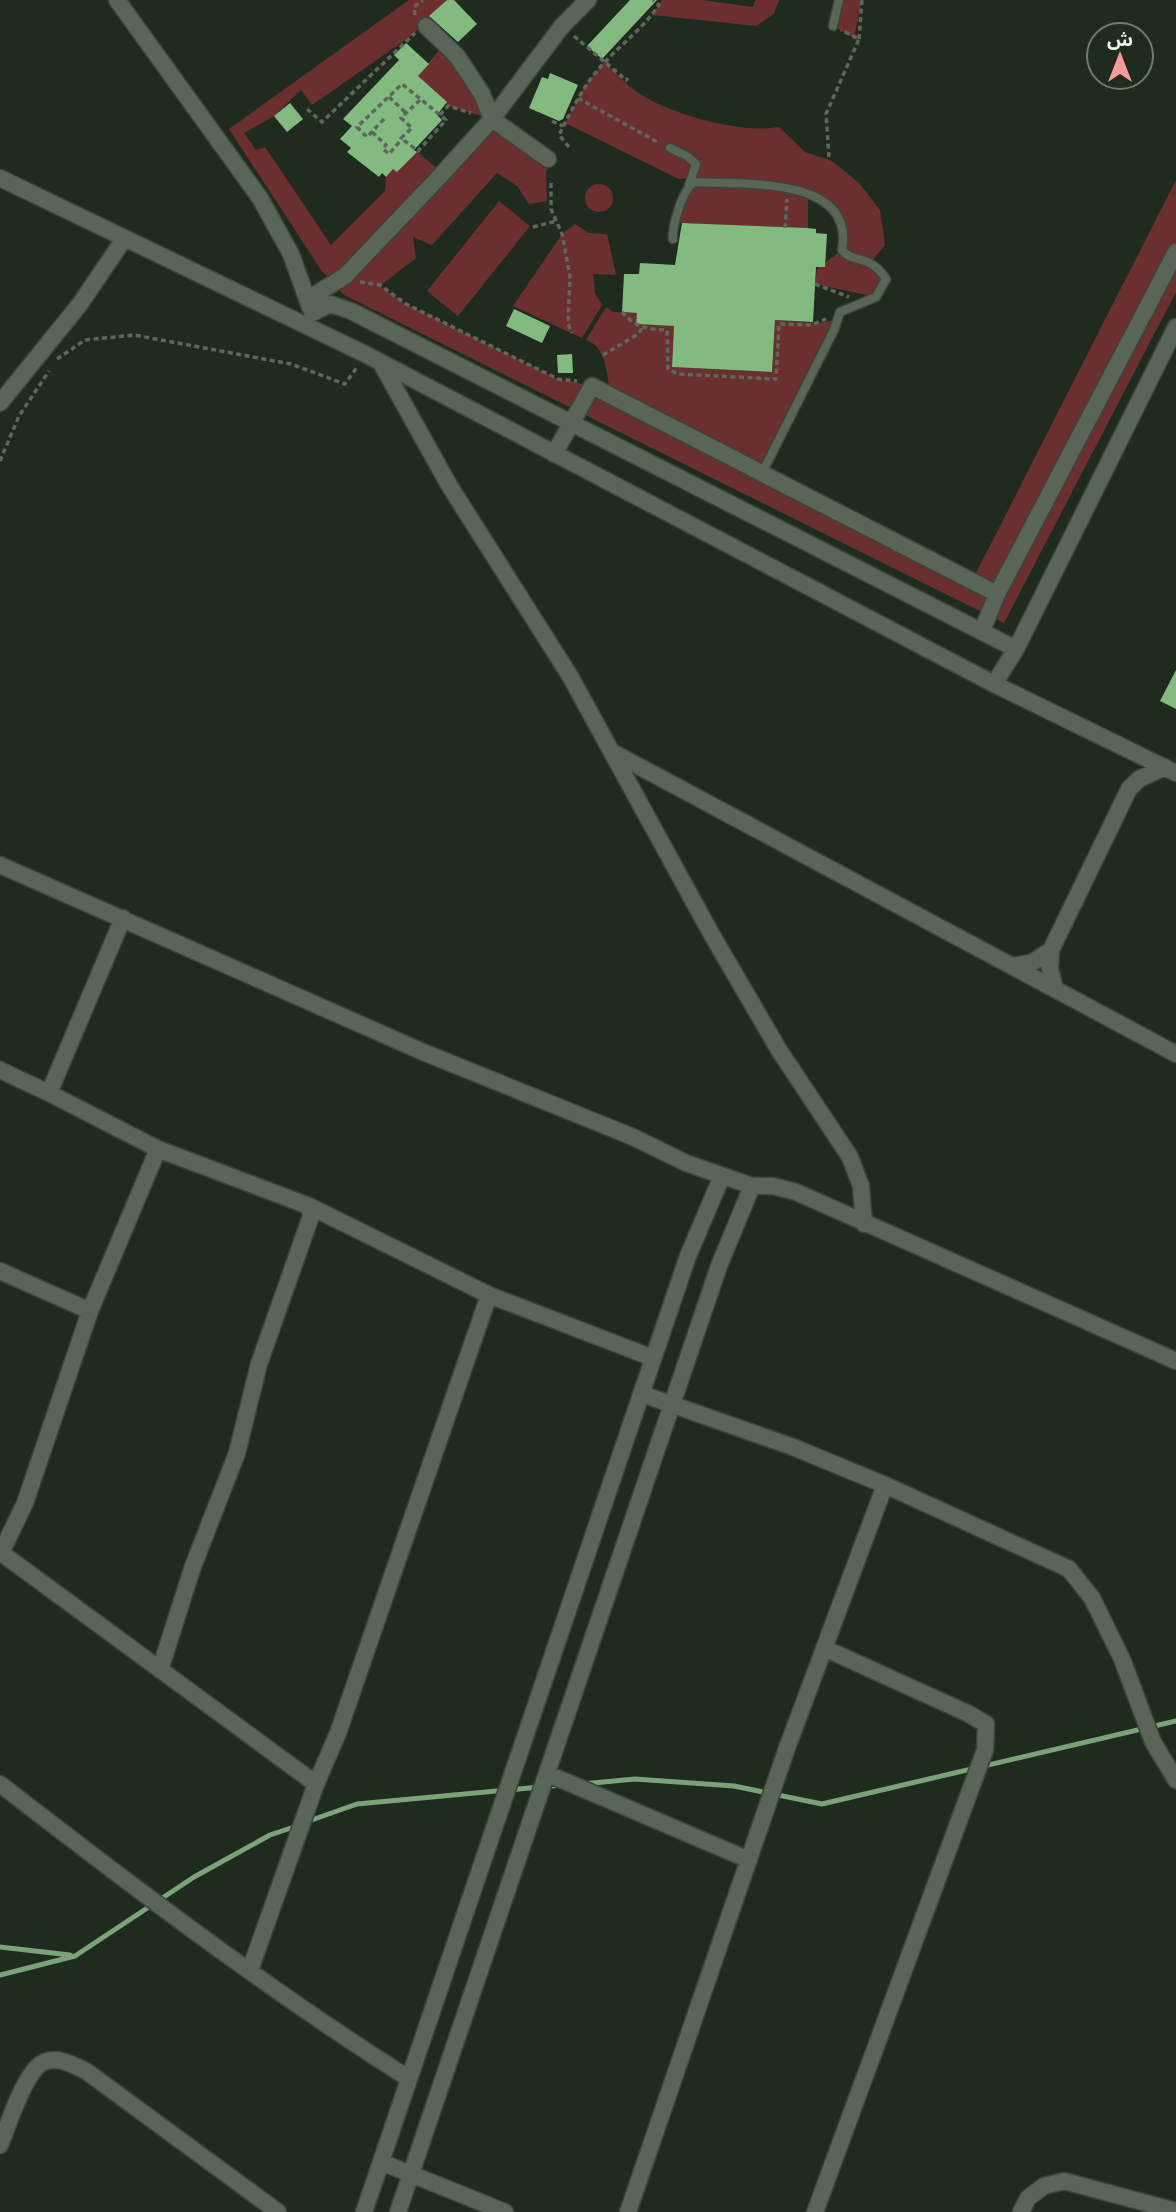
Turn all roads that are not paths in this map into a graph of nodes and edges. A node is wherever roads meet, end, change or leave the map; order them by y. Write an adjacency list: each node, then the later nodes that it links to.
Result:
1 (117, 0): 14 (street)
2 (588, 0): 6 (street)
3 (839, 0): 5 (lane)
4 (426, 26): 6 (street)
5 (833, 26)
6 (492, 119): 8 (street); 14 (street)
7 (670, 148): 10 (lane)
8 (548, 159)
9 (0, 178): 11 (street)
10 (688, 185): 12 (lane); 21 (lane)
11 (124, 239): 16 (street); 18 (street)
12 (673, 239)
13 (1176, 252): 22 (street)
14 (310, 306): 16 (street); 19 (street)
15 (1176, 327): 24 (street)
16 (319, 332): 17 (street)
17 (380, 363): 20 (street); 26 (street)
18 (0, 403)
19 (573, 424): 20 (street); 21 (street); 23 (street)
20 (554, 454): 25 (street)
21 (762, 474): 22 (street)
22 (998, 594): 23 (street)
23 (982, 631): 24 (street)
24 (1016, 649): 25 (street)
25 (994, 684): 27 (street)
26 (614, 753): 31 (street); 40 (street)
27 (1170, 770): 30 (street)
28 (0, 864): 29 (street)
29 (123, 918): 35 (street); 37 (street)
30 (1051, 950): 31 (street); 32 (street)
31 (1013, 966): 32 (street)
32 (1055, 989): 33 (street)
33 (1176, 1054)
34 (0, 1070): 35 (street)
35 (49, 1093): 36 (street)
36 (158, 1149): 39 (street); 43 (street)
37 (722, 1176): 38 (street); 44 (street)
38 (751, 1186): 40 (street); 47 (street)
39 (309, 1206): 42 (street); 51 (street)
40 (864, 1224): 45 (street)
41 (0, 1271): 43 (street)
42 (489, 1295): 44 (street); 55 (street)
43 (90, 1311): 49 (street)
44 (653, 1358): 46 (street)
45 (1176, 1361)
46 (642, 1394): 47 (street); 58 (street)
47 (673, 1404): 48 (street); 52 (street)
48 (885, 1485): 50 (street); 53 (street)
49 (1, 1553): 51 (street)
50 (824, 1648): 56 (street); 68 (street)
51 (160, 1670): 55 (street)
52 (548, 1774): 56 (street); 61 (street)
53 (1176, 1780)
54 (0, 1784): 57 (street)
55 (316, 1784): 57 (street)
56 (749, 1860): 67 (street)
57 (250, 1970): 58 (street)
58 (408, 2078): 60 (street)
59 (0, 2145): 63 (street)
60 (381, 2162): 61 (street); 64 (street)
61 (412, 2174): 65 (street); 66 (street)
62 (1176, 2211): 69 (street)
63 (278, 2212)
64 (364, 2212)
65 (398, 2212)
66 (505, 2212)
67 (628, 2212)
68 (815, 2212)
69 (1021, 2212)

